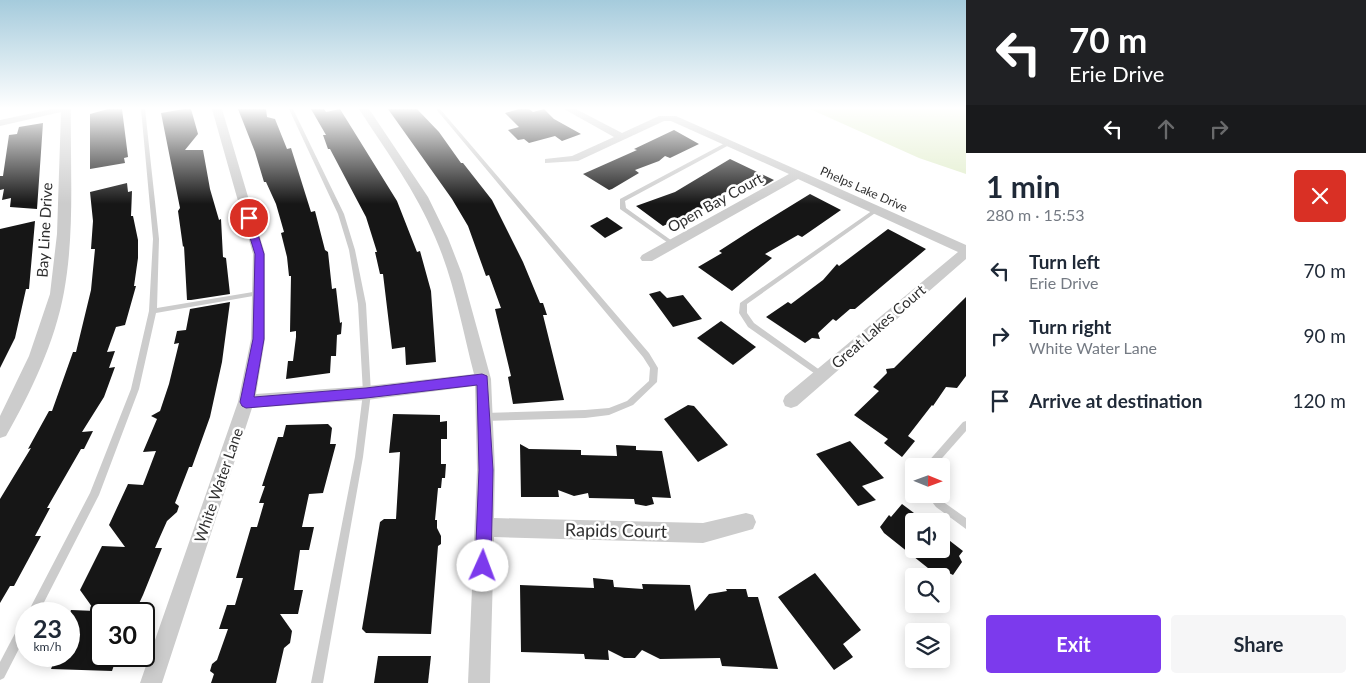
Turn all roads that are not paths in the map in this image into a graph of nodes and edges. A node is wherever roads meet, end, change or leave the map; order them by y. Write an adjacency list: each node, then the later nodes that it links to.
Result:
1 (64, 141): 25 (street, Bay Line Drive)
2 (146, 141): 17 (lane)
3 (226, 141): 16 (street, White Water Lane)
4 (306, 141): 20 (lane)
5 (385, 141): 19 (street)
6 (465, 141): 23 (lane)
7 (614, 141): 10 (street)
8 (724, 141): 9 (street, Phelps Lake Drive)
9 (729, 143): 11 (street, Phelps Lake Drive); 13 (lane)
10 (549, 161)
11 (798, 174): 12 (street, Phelps Lake Drive); 13 (street, Open Bay Court)
12 (876, 210): 14 (street, Phelps Lake Drive); 18 (lane)
13 (673, 244): 15 (street, Open Bay Court)
14 (966, 251): 18 (street, Great Lakes Court)
15 (647, 258)
16 (259, 293): 17 (lane); 22 (street, White Water Lane)
17 (153, 311): 31 (lane)
18 (821, 375): 21 (street, Great Lakes Court)
19 (482, 379): 20 (street); 23 (street)
20 (366, 393): 22 (street); 35 (lane)
21 (791, 401)
22 (246, 402): 34 (street, White Water Lane)
23 (484, 417): 30 (street)
24 (966, 425): 26 (lane)
25 (0, 431)
26 (937, 458)
27 (938, 503): 29 (lane)
28 (746, 522): 30 (street, Rapids Court)
29 (966, 524)
30 (484, 527): 36 (street)
31 (38, 602)
32 (15, 645): 33 (lane)
33 (0, 674)
34 (151, 683)
35 (317, 683)
36 (479, 683)

